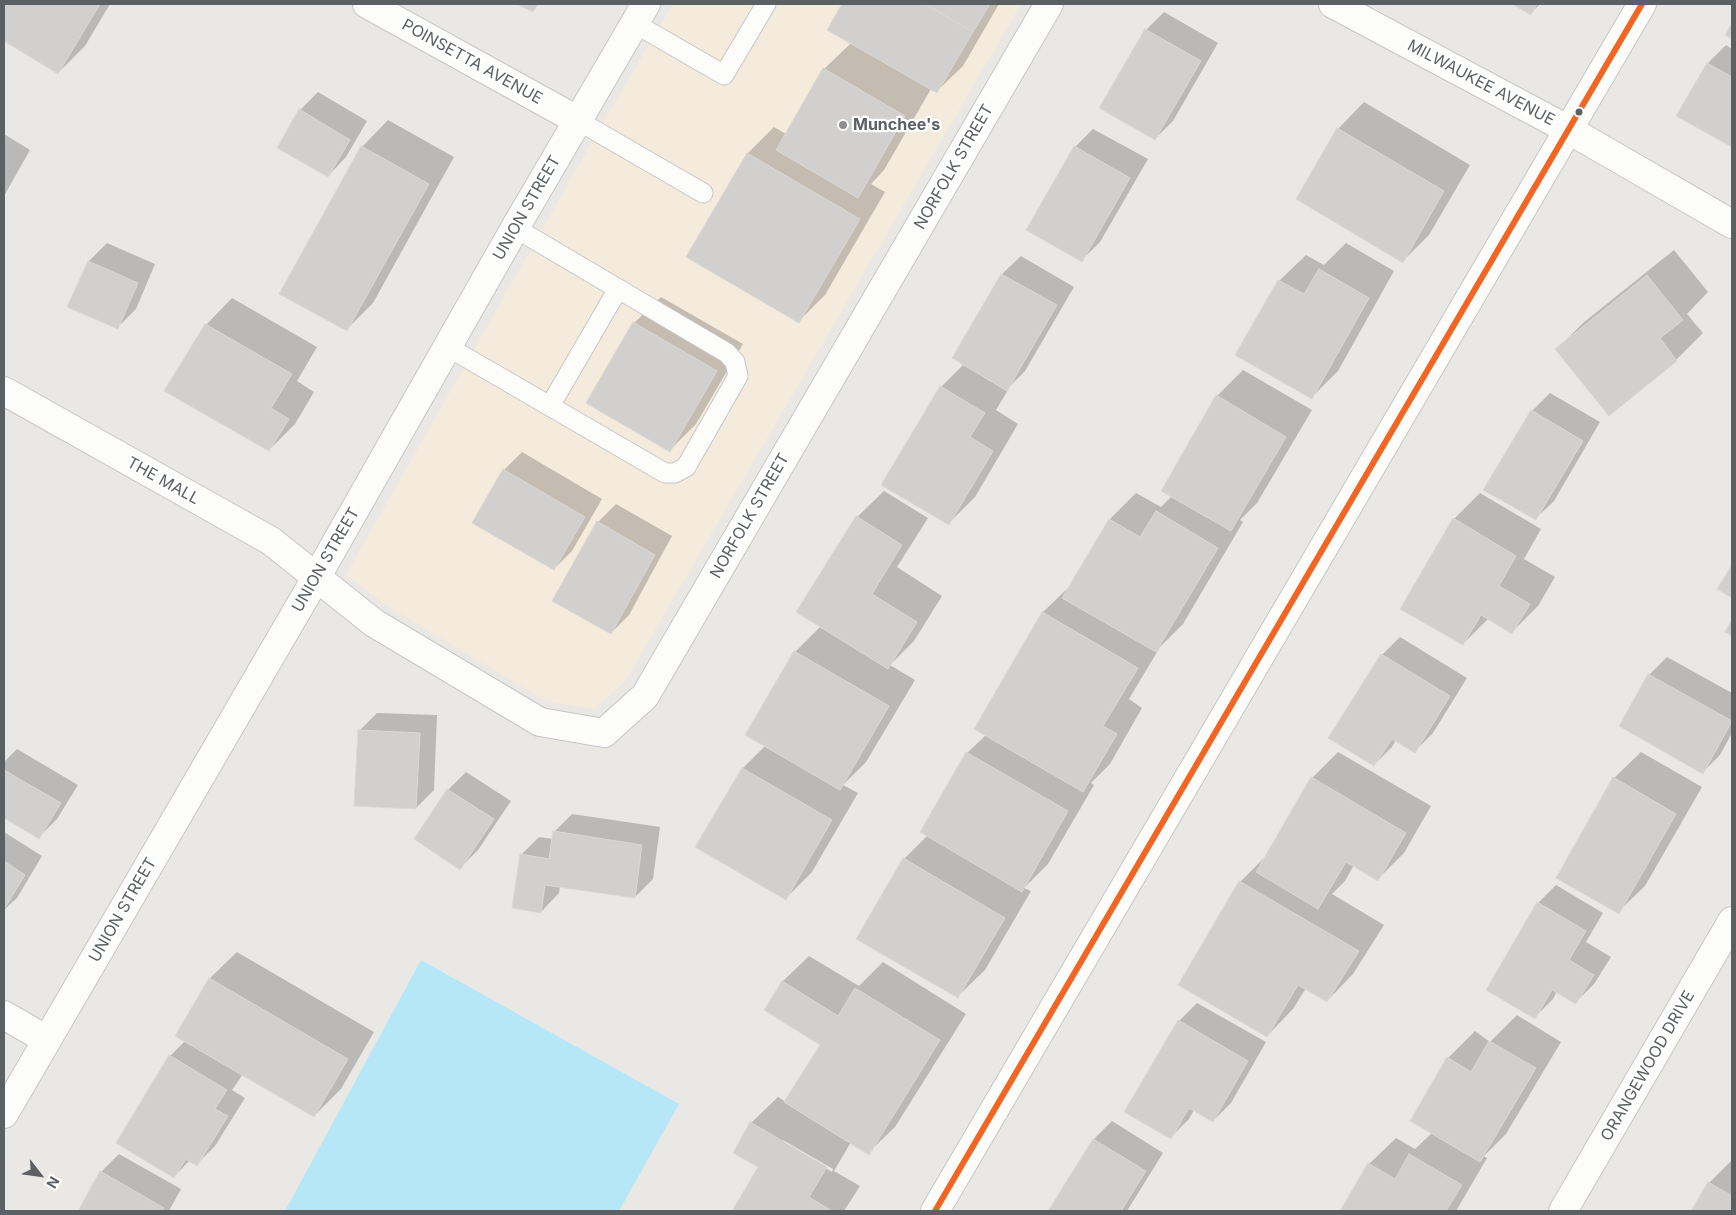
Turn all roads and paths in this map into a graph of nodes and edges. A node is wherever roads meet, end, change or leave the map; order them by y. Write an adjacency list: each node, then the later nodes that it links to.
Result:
1 (367, 4): 7 (street, POINSETTA AVENUE)
2 (766, 4): 6 (lane)
3 (1050, 4): 16 (street, NORFOLK STREET)
4 (1333, 4): 8 (street, MILWAUKEE AVENUE)
5 (1642, 4): 8 (street)
6 (640, 13): 7 (street, UNION STREET)
7 (577, 120): 9 (lane); 11 (street, UNION STREET)
8 (1569, 130): 10 (street, MILWAUKEE AVENUE); 21 (street)
9 (703, 193)
10 (1732, 224)
11 (515, 228): 12 (lane); 13 (street, UNION STREET)
12 (618, 289): 15 (lane); 15 (lane)
13 (448, 347): 15 (lane); 16 (street, UNION STREET)
14 (4, 392): 16 (street, THE MALL)
15 (550, 406)
16 (316, 578): 19 (street, UNION STREET)
17 (1732, 921): 22 (street, ORANGEWOOD DRIVE)
18 (4, 1015): 19 (street)
19 (47, 1040): 20 (street, UNION STREET)
20 (4, 1114)
21 (935, 1211)
22 (1563, 1211)

